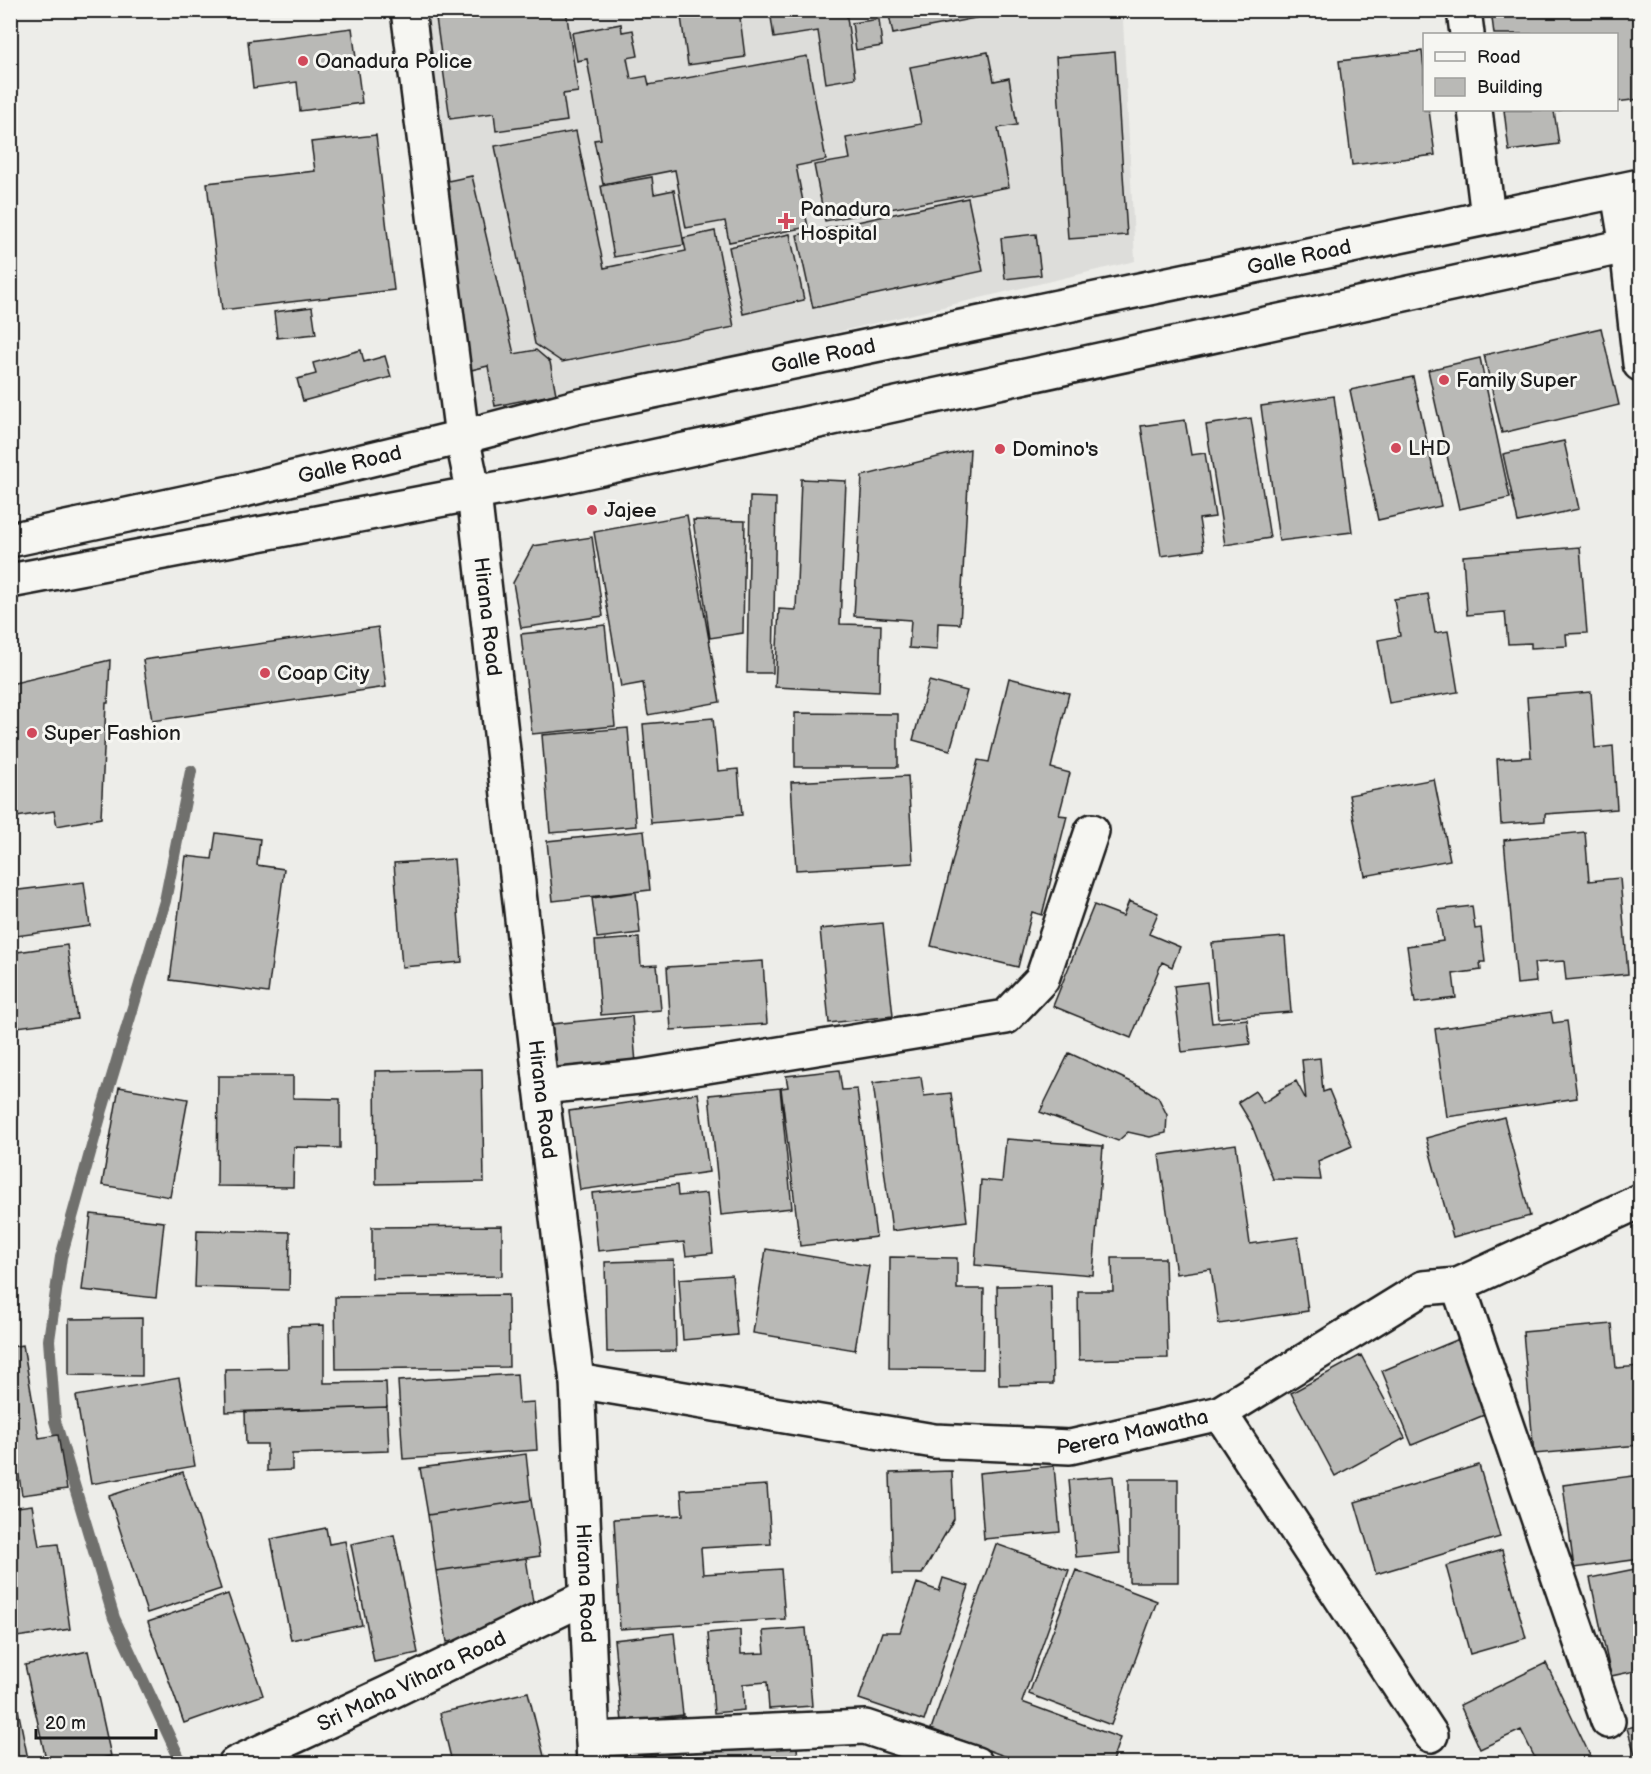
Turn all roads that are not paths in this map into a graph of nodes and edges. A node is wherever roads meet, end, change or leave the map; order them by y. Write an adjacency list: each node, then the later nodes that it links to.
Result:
1 (408, 10): 9 (main road, Hirana Road)
2 (1464, 10): 3 (main road)
3 (1467, 33)
4 (1475, 111): 6 (main road)
5 (1629, 189): 6 (main road, Galle Road); 7 (main road)
6 (1488, 217): 9 (main road, Galle Road)
7 (1634, 245): 8 (main road); 11 (main road)
8 (1641, 364)
9 (462, 437): 10 (main road, Galle Road); 11 (main road, Hirana Road)
10 (244, 490): 12 (main road); 13 (main road, Galle Road)
11 (474, 494): 12 (main road); 16 (main road, Hirana Road)
12 (253, 535): 14 (main road)
13 (10, 540)
14 (10, 581)
15 (1092, 831): 16 (main road)
16 (541, 1087): 19 (main road, Hirana Road)
17 (1641, 1201): 18 (main road, Perera Mawatha)
18 (1458, 1285): 20 (main road, Perera Mawatha); 22 (main road)
19 (577, 1381): 20 (main road, Perera Mawatha); 21 (main road, Hirana Road)
20 (1220, 1413): 23 (main road)
21 (586, 1597): 24 (main road, Hirana Road); 25 (main road, Sri Maha Vihara Road)
22 (1608, 1721)
23 (1431, 1735)
24 (594, 1751): 26 (main road)
25 (236, 1764)
26 (976, 1764)

